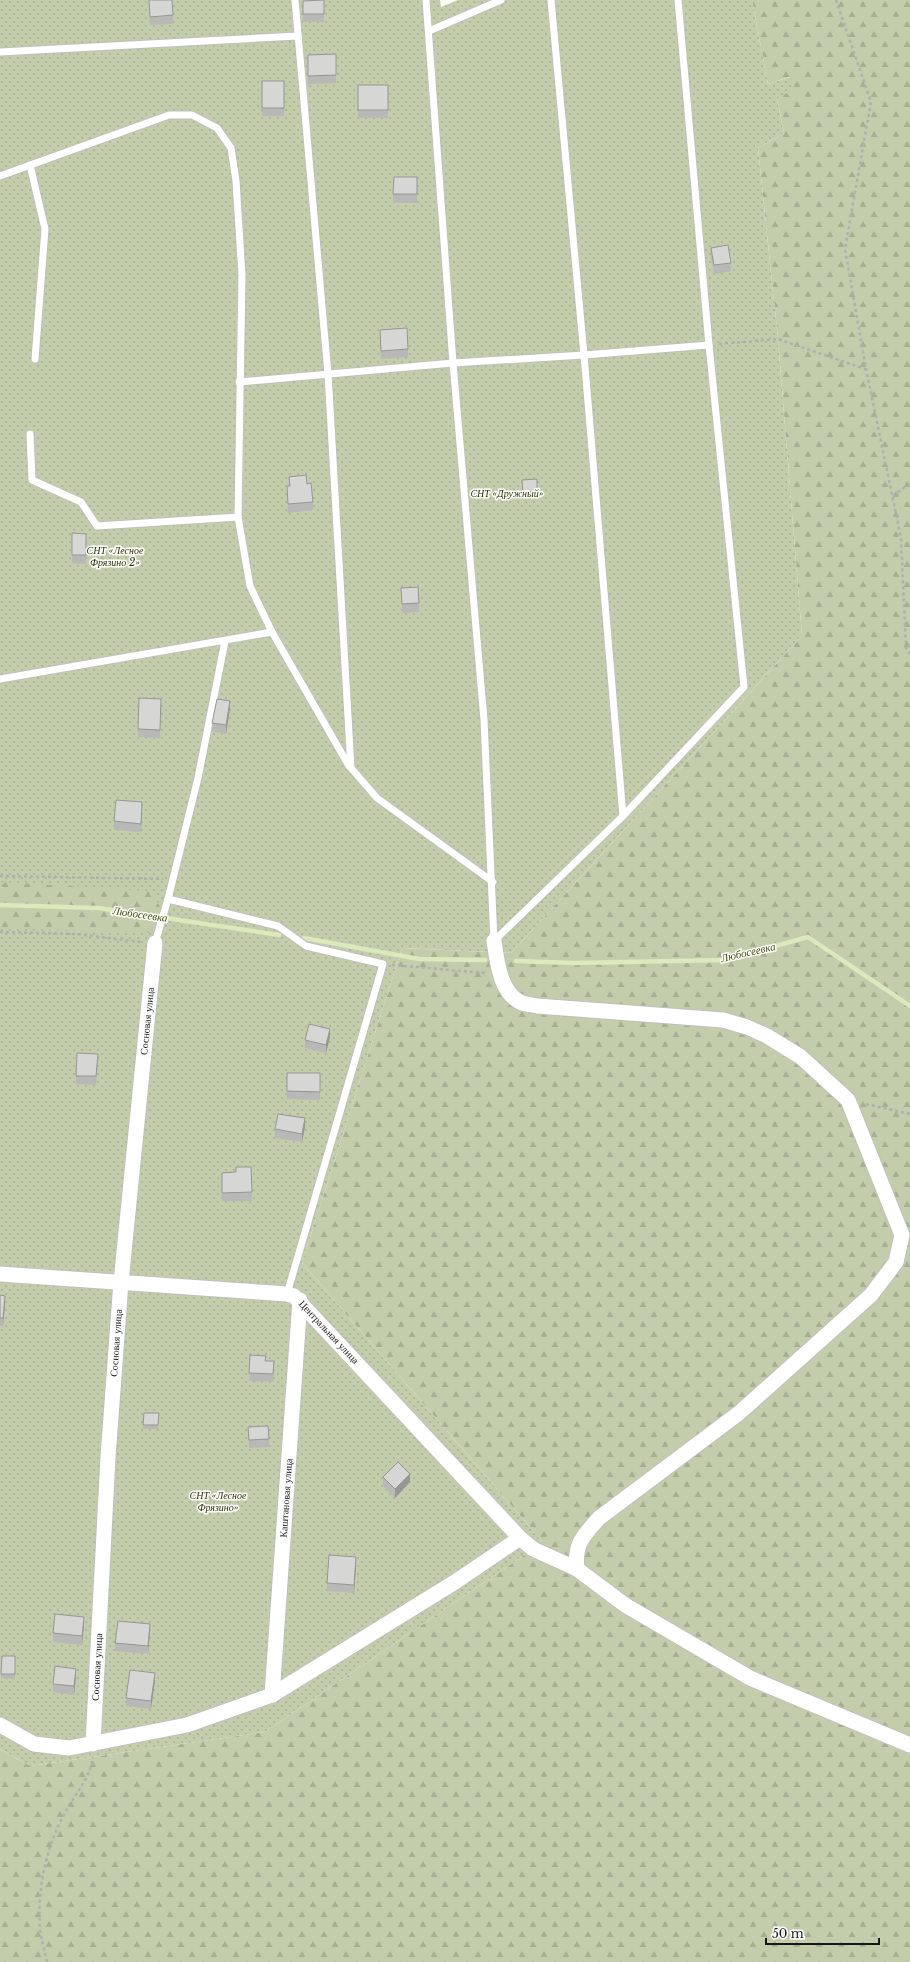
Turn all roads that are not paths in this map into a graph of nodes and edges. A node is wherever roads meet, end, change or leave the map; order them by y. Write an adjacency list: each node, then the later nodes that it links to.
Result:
1 (295, 0): 7 (lane)
2 (426, 0): 6 (lane)
3 (501, 0): 6 (lane)
4 (551, 0): 12 (lane)
5 (678, 0): 11 (lane)
6 (429, 31): 14 (lane)
7 (298, 36): 8 (lane); 15 (lane)
8 (0, 52)
9 (30, 165): 10 (lane); 13 (lane); 16 (lane)
10 (0, 176)
11 (709, 345): 12 (lane); 23 (lane)
12 (584, 355): 14 (lane); 23 (lane)
13 (35, 359)
14 (453, 363): 15 (lane); 24 (lane)
15 (328, 374): 16 (lane); 22 (lane)
16 (240, 382): 18 (lane)
17 (30, 434): 18 (lane)
18 (238, 516): 19 (lane)
19 (272, 632): 20 (lane); 22 (lane)
20 (225, 641): 21 (lane); 25 (lane)
21 (0, 679)
22 (351, 768): 24 (lane)
23 (622, 816): 26 (lane)
24 (493, 882): 26 (lane)
25 (168, 899): 27 (lane); 30 (lane)
26 (494, 942): 32 (street)
27 (155, 944): 29 (street, Сосновая улица)
28 (0, 1274): 29 (street)
29 (121, 1282): 30 (street); 35 (street, Сосновая улица)
30 (294, 1297): 31 (street, Центральная улица); 33 (street, Каштановая улица)
31 (520, 1538): 32 (street, Центральная улица); 33 (street)
32 (577, 1570): 36 (street, Центральная улица)
33 (272, 1695): 35 (street)
34 (0, 1725): 35 (street)
35 (93, 1744)
36 (910, 1745)

